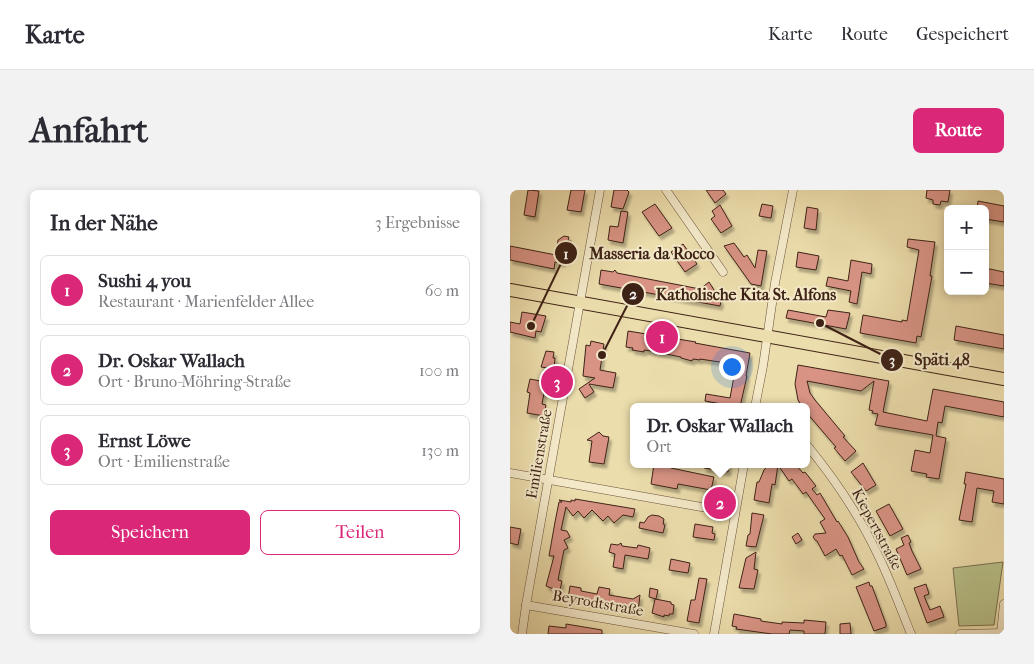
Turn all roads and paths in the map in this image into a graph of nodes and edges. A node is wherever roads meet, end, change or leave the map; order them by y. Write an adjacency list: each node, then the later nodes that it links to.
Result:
1 (600, 190): 6 (street, Emilienstraße)
2 (666, 190): 4 (street)
3 (793, 190): 7 (street)
4 (723, 272)
5 (510, 290): 6 (main road)
6 (580, 302): 7 (main road); 13 (street, Emilienstraße)
7 (767, 336): 8 (main road); 9 (street)
8 (1004, 379)
9 (756, 403)
10 (810, 449): 21 (street, Kiepertstraße)
11 (743, 468): 14 (street)
12 (510, 473): 13 (street)
13 (548, 480): 14 (street); 16 (street, Emilienstraße)
14 (735, 512): 20 (street)
15 (1004, 604): 17 (street)
16 (526, 605): 18 (street, Emilienstraße); 19 (street, Beyrodtstraße)
17 (1003, 633): 22 (street)
18 (522, 634)
19 (694, 634)
20 (714, 634)
21 (911, 634)
22 (960, 634)

